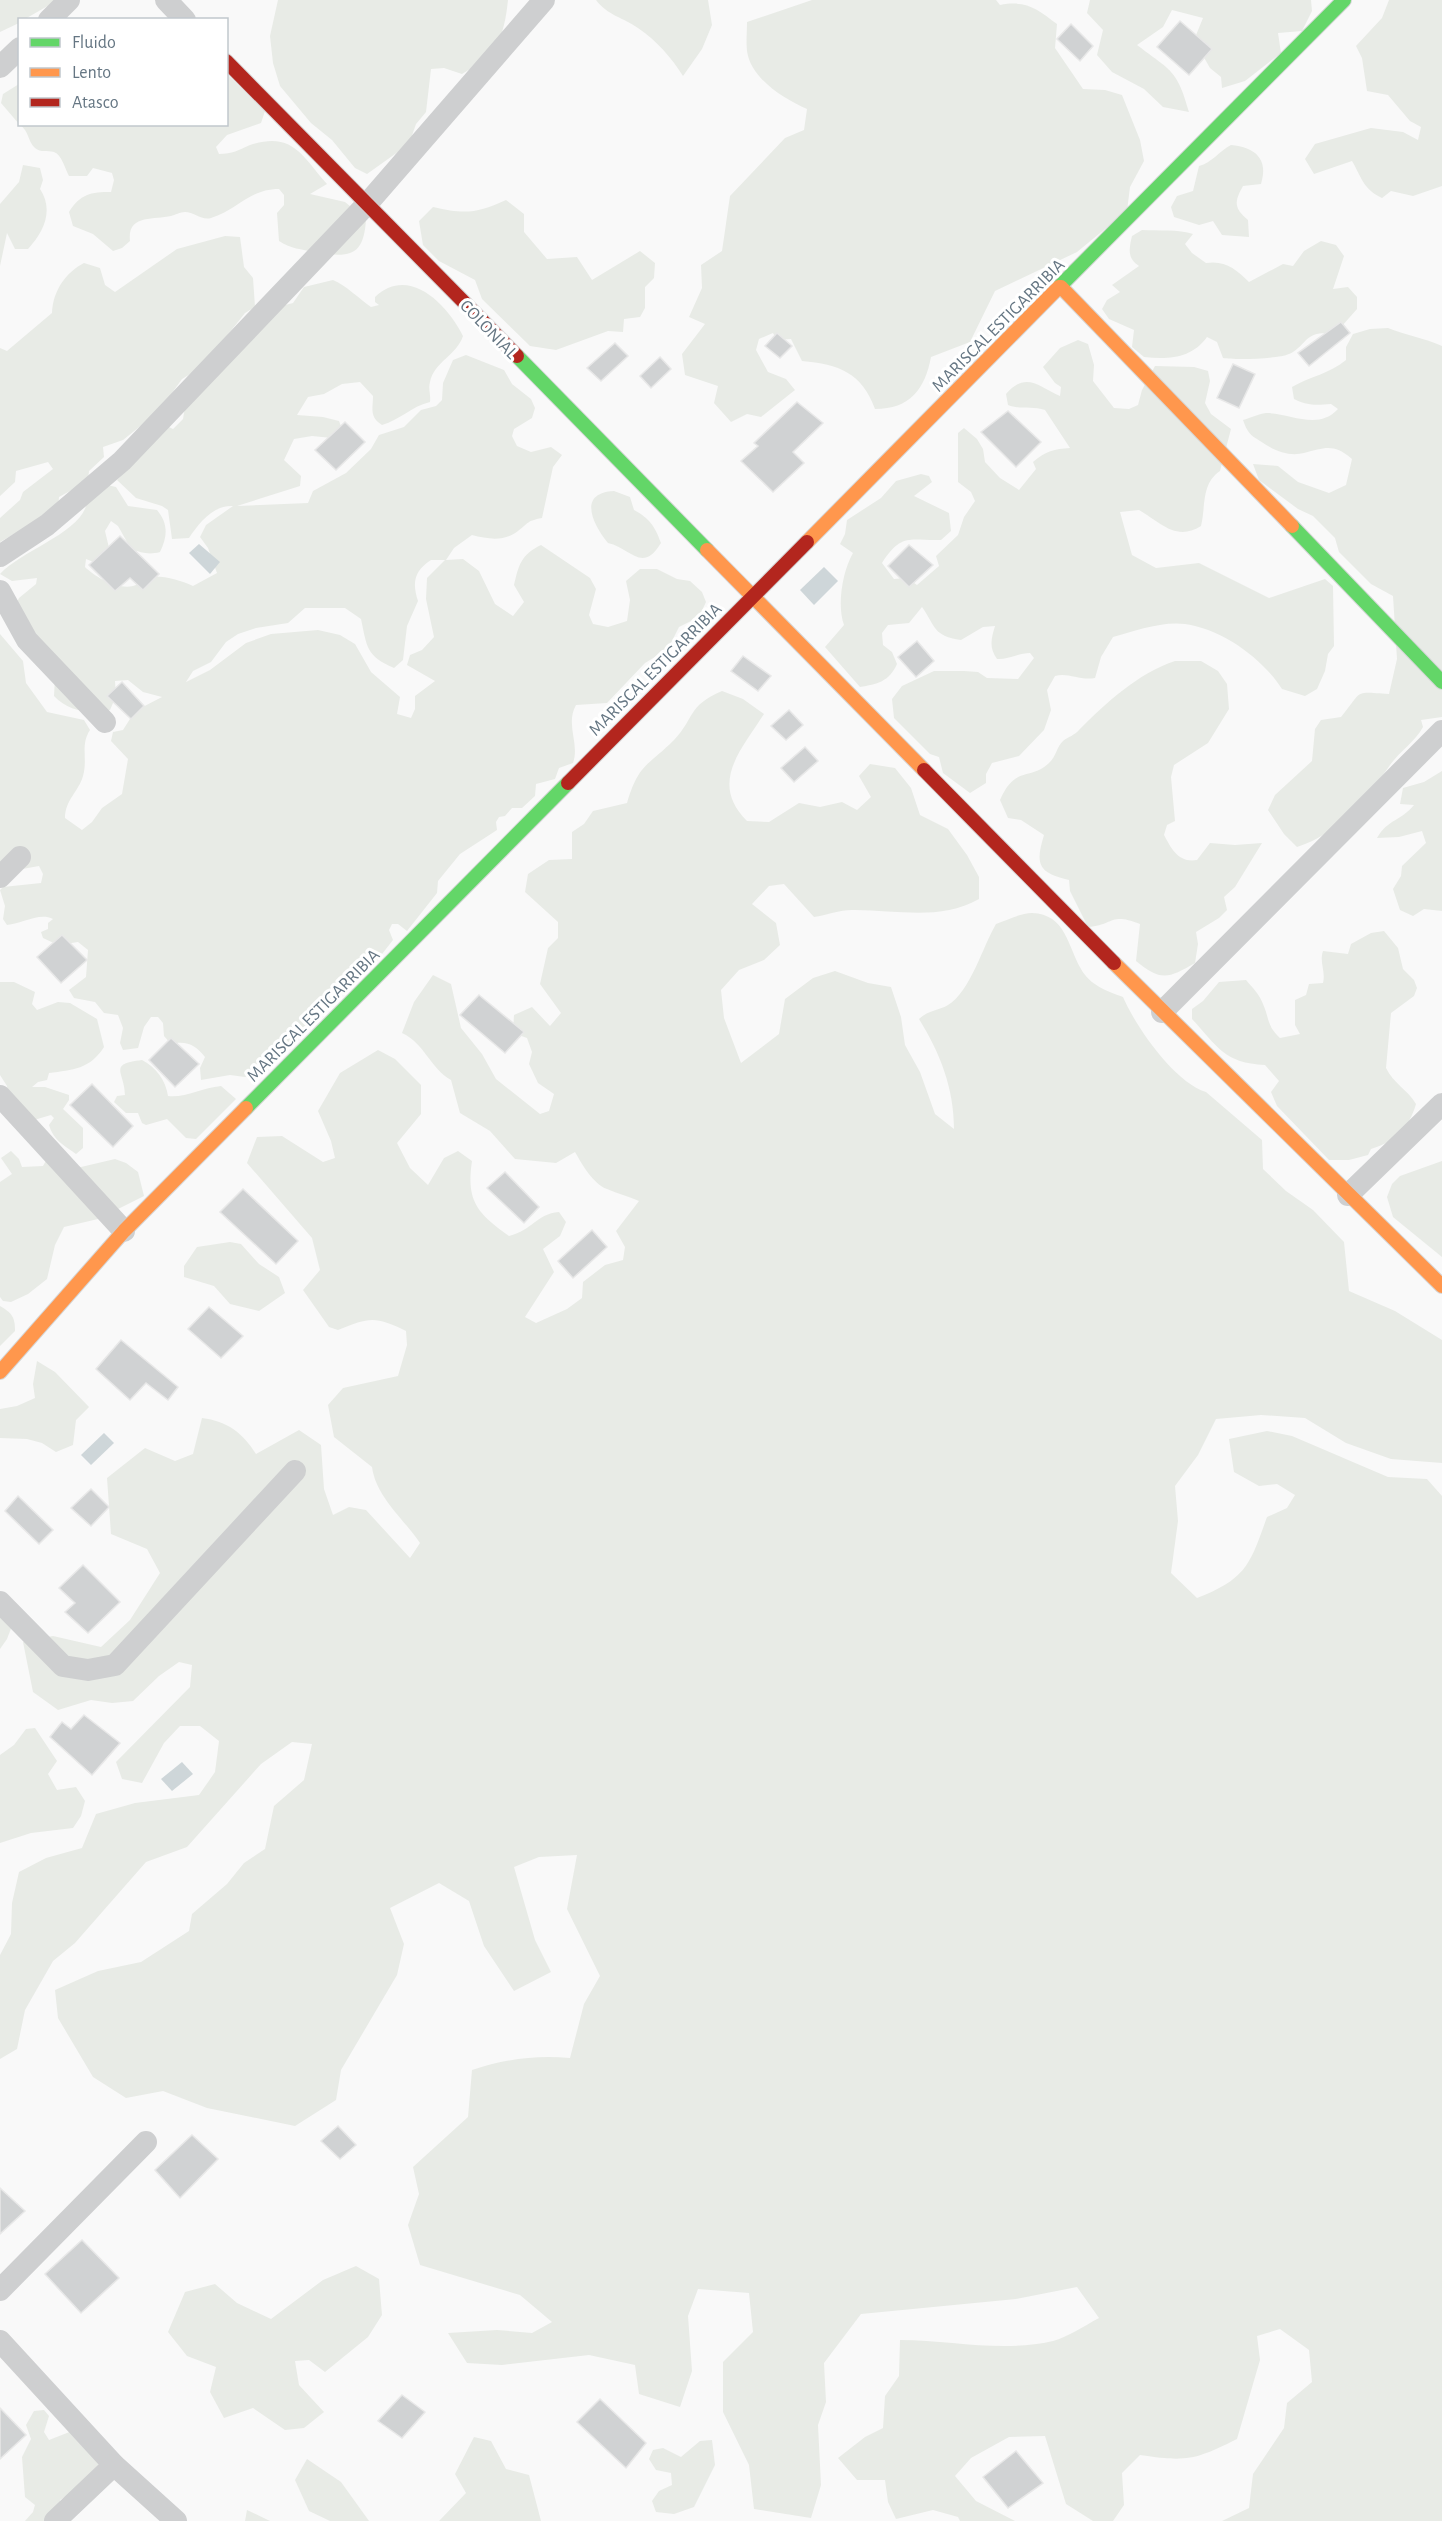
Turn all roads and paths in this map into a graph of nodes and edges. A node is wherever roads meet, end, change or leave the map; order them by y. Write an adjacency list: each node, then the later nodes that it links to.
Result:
1 (69, 0): 5 (street)
2 (166, 0): 6 (street)
3 (544, 0): 10 (street)
4 (1344, 0): 11 (street, MARISCAL ESTIGARRIBIA)
5 (51, 18)
6 (184, 18)
7 (18, 50): 9 (street)
8 (228, 63): 10 (street, COLONIAL)
9 (0, 67)
10 (367, 204): 12 (street); 14 (street, COLONIAL)
11 (1061, 287): 14 (street, MARISCAL ESTIGARRIBIA); 15 (street)
12 (0, 556)
13 (0, 591): 16 (street)
14 (752, 596): 20 (street, COLONIAL); 24 (street, MARISCAL ESTIGARRIBIA)
15 (1442, 681)
16 (105, 722)
17 (1442, 731): 20 (street)
18 (20, 857): 19 (street)
19 (0, 877)
20 (1162, 1012): 23 (street, COLONIAL)
21 (0, 1096): 24 (street)
22 (1442, 1104): 23 (street)
23 (1348, 1196): 25 (street, COLONIAL)
24 (124, 1231): 26 (street, MARISCAL ESTIGARRIBIA)
25 (1442, 1286)
26 (0, 1372)
27 (295, 1471): 28 (street)
28 (0, 1602)
29 (146, 2142): 30 (street)
30 (0, 2290)
31 (0, 2341): 32 (street)
32 (114, 2465): 33 (street); 34 (street)
33 (55, 2521)
34 (176, 2521)

